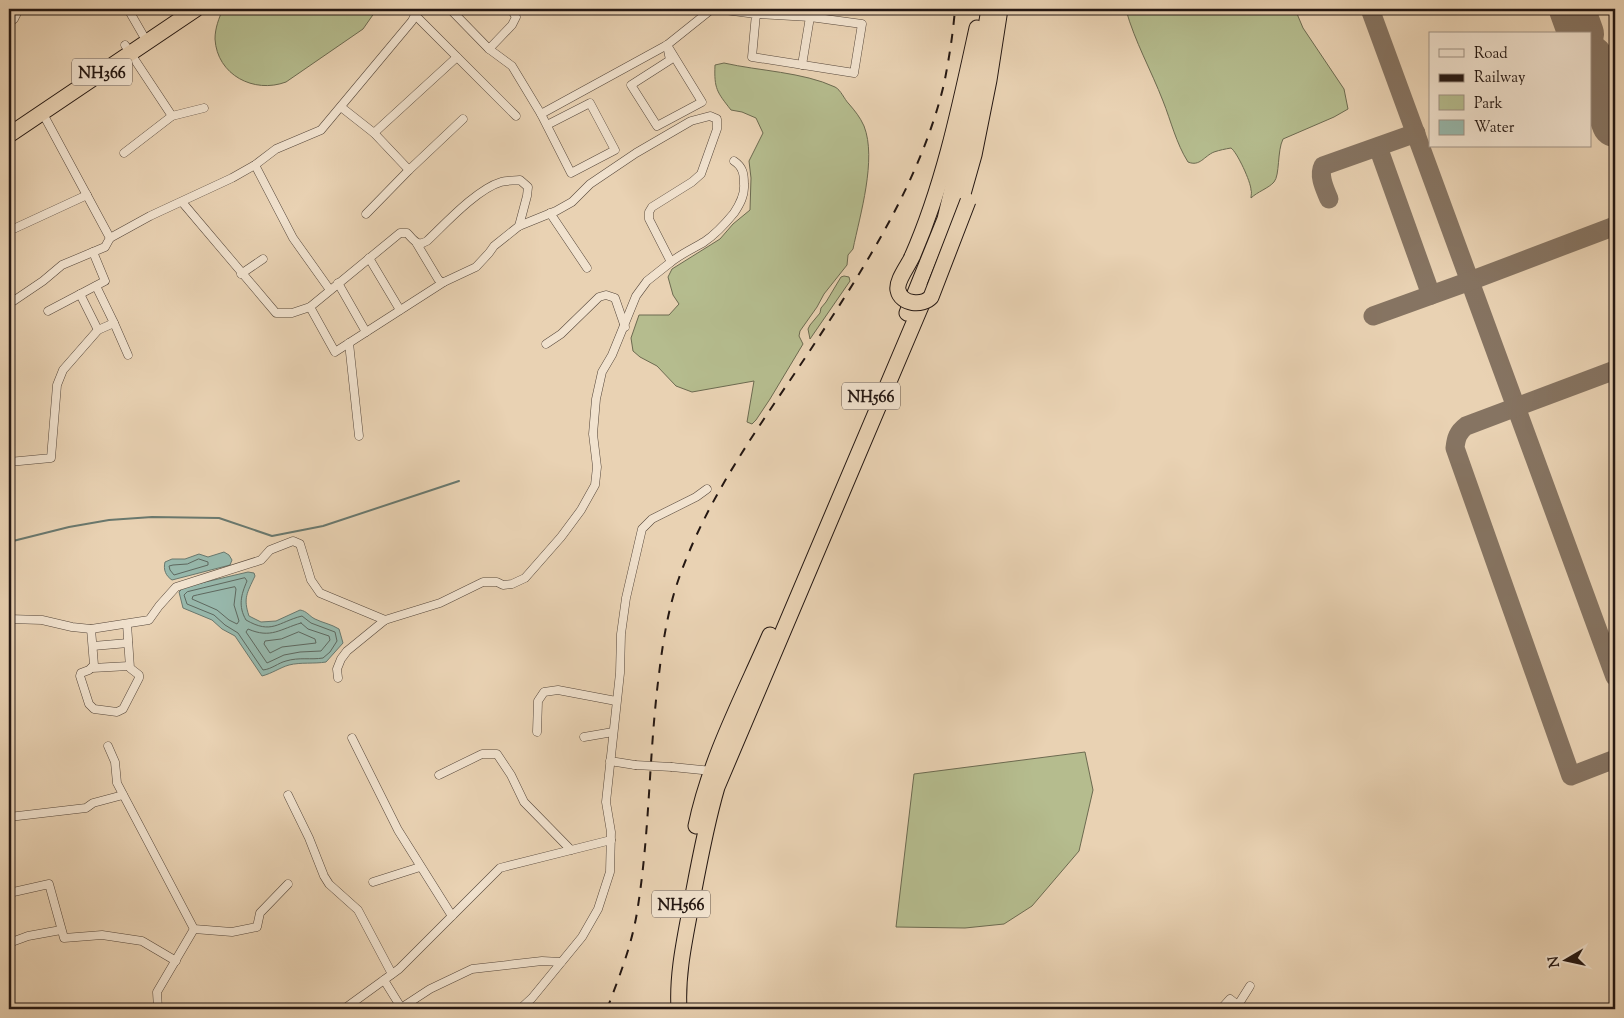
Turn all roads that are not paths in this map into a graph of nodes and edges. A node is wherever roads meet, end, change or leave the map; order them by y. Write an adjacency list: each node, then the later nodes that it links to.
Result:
1 (19, 9): 18 (street)
2 (128, 9): 19 (street)
3 (185, 9): 19 (highway, NH366)
4 (196, 9): 21 (highway, NH366)
5 (450, 9): 22 (street)
6 (511, 9): 22 (street)
7 (712, 9): 20 (street)
8 (717, 9): 16 (street)
9 (851, 9): 10 (street)
10 (864, 9)
11 (981, 9): 14 (highway, bridge)
12 (989, 9): 89 (highway, NH566)
13 (1000, 9): 89 (highway, NH566)
14 (1009, 9)
15 (415, 12): 23 (street); 26 (street)
16 (756, 14): 17 (street); 24 (street)
17 (810, 17): 24 (street); 24 (street)
18 (9, 23)
19 (143, 35): 21 (highway, NH366)
20 (668, 45): 20 (street); 28 (street)
21 (128, 49): 27 (highway, NH366); 29 (street); 32 (highway, NH366)
22 (489, 49): 28 (street)
23 (457, 57): 30 (street); 34 (street)
24 (802, 65)
25 (204, 108): 29 (street)
26 (341, 108): 34 (street); 38 (street)
27 (42, 112): 35 (highway, NH366); 40 (street)
28 (542, 114): 33 (street)
29 (172, 116): 36 (street)
30 (516, 116)
31 (463, 119): 39 (street)
32 (9, 124)
33 (547, 125): 33 (street)
34 (374, 133): 39 (street)
35 (9, 135)
36 (124, 153)
37 (734, 161): 51 (street)
38 (255, 164): 41 (street); 57 (street)
39 (409, 170): 43 (street)
40 (87, 195): 45 (street); 46 (street)
41 (182, 202): 46 (street); 53 (street)
42 (550, 213): 44 (street); 51 (street); 52 (street)
43 (366, 214)
44 (519, 226): 47 (street); 54 (street)
45 (9, 231)
46 (110, 238): 48 (street)
47 (417, 244): 49 (street); 54 (street)
48 (93, 252): 56 (street); 59 (street)
49 (369, 258): 55 (street); 61 (street)
50 (263, 260): 53 (street)
51 (670, 262): 64 (street)
52 (587, 268)
53 (241, 274): 60 (street)
54 (444, 282): 61 (street)
55 (338, 283): 57 (street); 66 (street)
56 (96, 286): 58 (street); 63 (street)
57 (330, 290): 60 (street)
58 (80, 294): 62 (street); 65 (street)
59 (9, 304)
60 (310, 307): 67 (street)
61 (400, 310): 66 (street)
62 (48, 311)
63 (114, 322): 65 (street); 69 (street)
64 (625, 326): 68 (street); 74 (street)
65 (98, 330): 71 (street)
66 (366, 332): 67 (street)
67 (349, 343): 70 (street)
68 (546, 344)
69 (128, 355)
70 (359, 436)
71 (9, 462)
72 (707, 489): 82 (street)
73 (9, 619): 76 (street)
74 (385, 620): 75 (street); 81 (street)
75 (126, 624): 76 (street); 77 (street)
76 (91, 629): 78 (street)
77 (128, 643): 78 (street); 79 (street)
78 (93, 646): 80 (street)
79 (129, 666): 80 (street); 80 (street)
80 (92, 668)
81 (338, 678)
82 (616, 701): 83 (street); 84 (street)
83 (537, 732)
84 (613, 732): 85 (street); 88 (street)
85 (584, 737)
86 (352, 738): 96 (street)
87 (108, 746): 91 (street)
88 (610, 761): 89 (street, bridge); 94 (street)
89 (719, 769): 114 (highway, NH566); 115 (highway, NH566)
90 (439, 775): 95 (street)
91 (123, 795): 93 (street); 101 (street)
92 (288, 795): 106 (street)
93 (9, 817)
94 (611, 840): 95 (street); 105 (street)
95 (570, 850): 100 (street)
96 (420, 867): 97 (street); 100 (street)
97 (373, 882)
98 (288, 884): 101 (street)
99 (9, 893): 102 (street)
100 (452, 916): 106 (street)
101 (194, 929): 104 (street)
102 (61, 930): 103 (street); 104 (street)
103 (9, 943)
104 (176, 961): 110 (street)
105 (561, 962): 112 (street); 113 (street)
106 (392, 974): 107 (street)
107 (384, 980): 111 (street); 112 (street)
108 (1250, 986): 109 (street)
109 (1241, 1007): 116 (street)
110 (158, 1009)
111 (344, 1009)
112 (401, 1009)
113 (520, 1009)
114 (668, 1009)
115 (679, 1009)
116 (1221, 1009)

